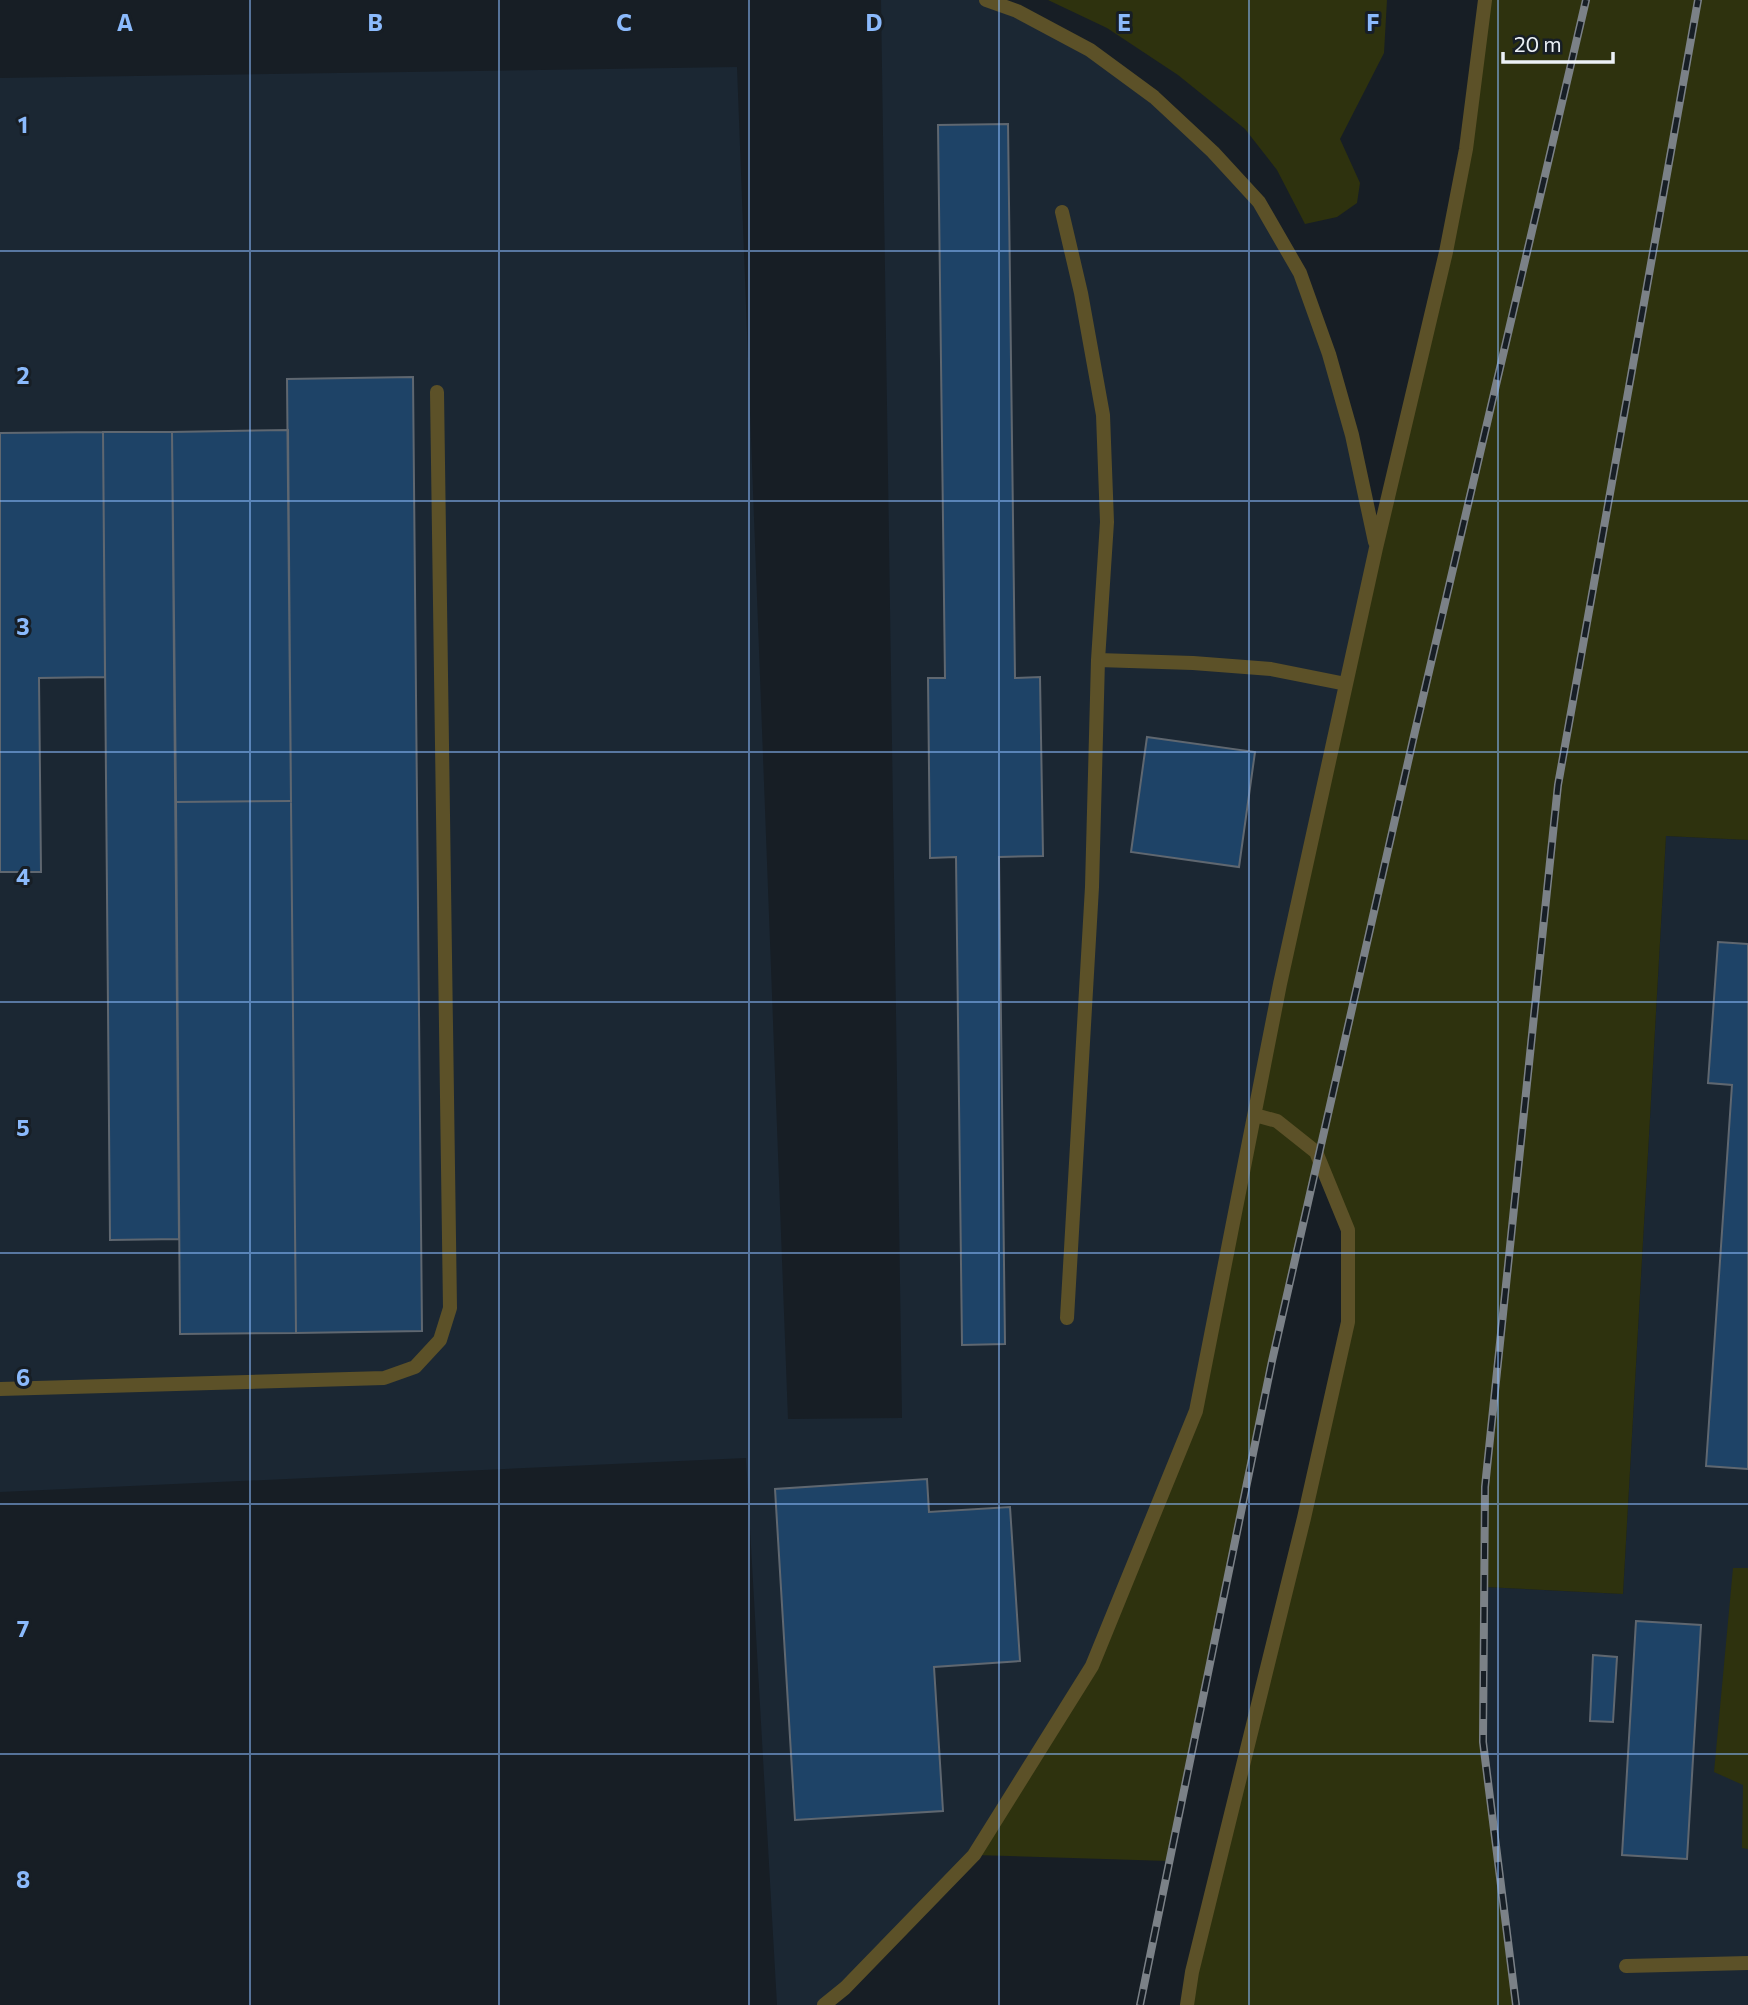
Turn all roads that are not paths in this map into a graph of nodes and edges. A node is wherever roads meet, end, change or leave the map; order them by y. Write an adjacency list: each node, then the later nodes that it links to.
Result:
1 (986, 0): 5 (lane)
2 (1485, 0): 5 (lane)
3 (1062, 212): 6 (lane)
4 (437, 392): 10 (lane)
5 (1376, 548): 7 (lane)
6 (1098, 660): 7 (lane); 9 (lane)
7 (1346, 684): 8 (lane)
8 (1255, 1115): 13 (lane); 14 (lane)
9 (1067, 1318)
10 (0, 1389)
11 (1748, 1963): 12 (lane)
12 (1626, 1966)
13 (824, 2005)
14 (1186, 2005)

